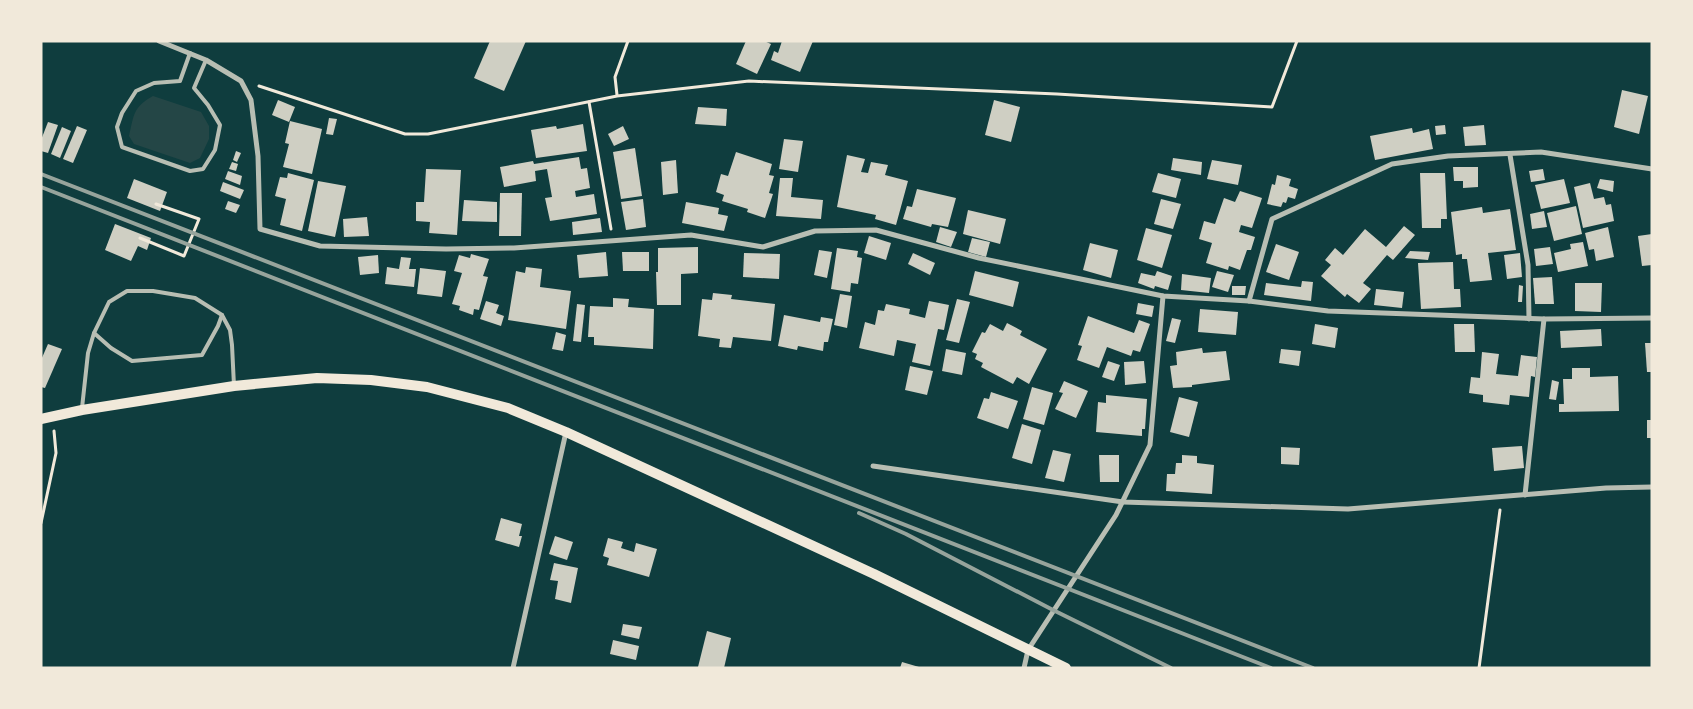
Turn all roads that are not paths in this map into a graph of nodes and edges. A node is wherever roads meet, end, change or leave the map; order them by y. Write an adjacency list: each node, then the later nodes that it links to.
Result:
1 (159, 41): 2 (street)
2 (190, 53): 3 (street); 3 (lane)
3 (206, 60): 6 (street)
4 (1510, 154): 5 (street); 7 (street); 10 (street)
5 (1652, 169)
6 (1163, 296): 7 (street); 20 (street)
7 (1249, 301): 10 (street)
8 (222, 314): 12 (lane); 12 (lane); 13 (lane)
9 (1652, 318): 11 (street)
10 (1528, 319): 11 (street)
11 (1544, 319): 19 (street)
12 (94, 333): 14 (lane)
13 (234, 386): 14 (main road); 16 (main road)
14 (82, 410): 15 (main road)
15 (41, 419)
16 (566, 432): 21 (main road); 22 (street)
17 (873, 466): 20 (street)
18 (1652, 487): 19 (street)
19 (1525, 495): 20 (street)
20 (1123, 502): 21 (street)
21 (1028, 650): 23 (street); 24 (main road)
22 (513, 668)
23 (1024, 668)
24 (1066, 668)

